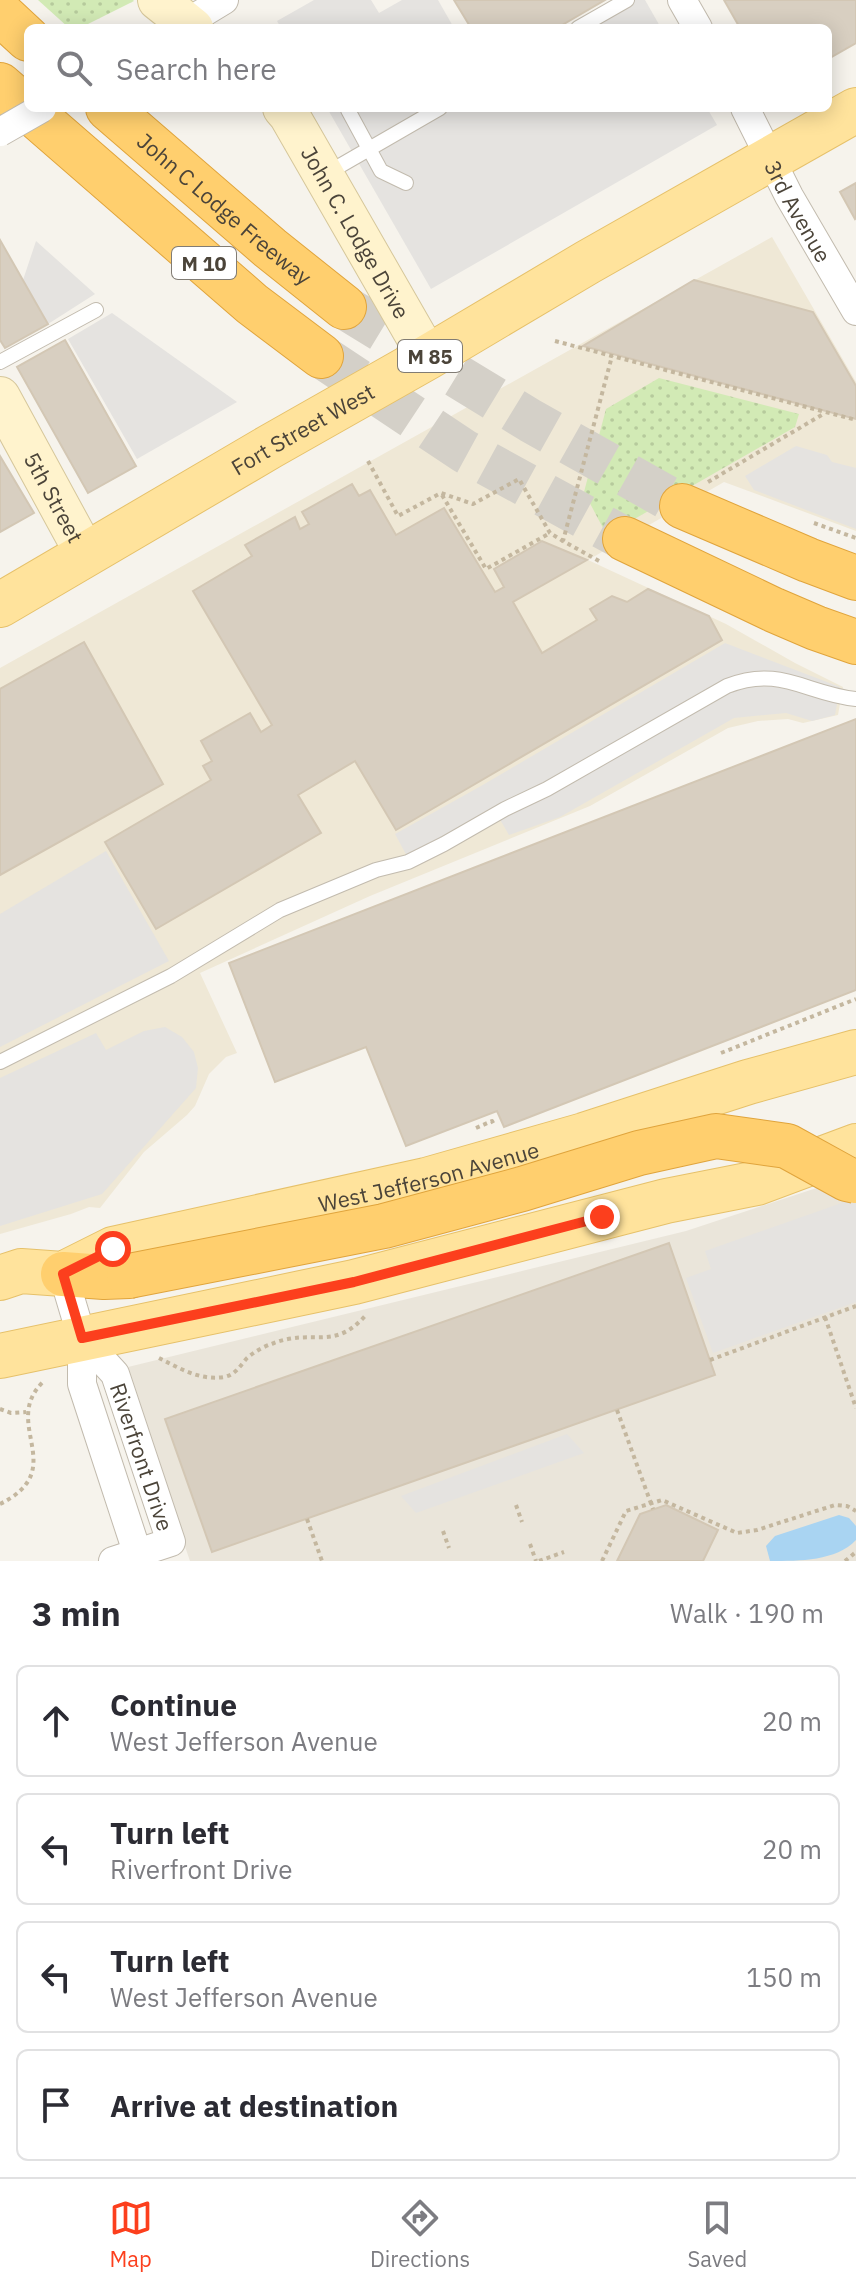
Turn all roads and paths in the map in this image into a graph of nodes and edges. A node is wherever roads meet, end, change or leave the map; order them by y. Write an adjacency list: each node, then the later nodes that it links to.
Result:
1 (224, 0): 5 (street)
2 (627, 0): 6 (lane)
3 (682, 0): 7 (street)
4 (0, 13): 8 (highway)
5 (179, 20)
6 (585, 24)
7 (696, 24)
8 (24, 35)
9 (0, 85): 10 (highway, M 10)
10 (24, 106)
11 (856, 110): 21 (main road, Fort Street West / M 85)
12 (31, 112): 28 (highway, M 10)
13 (35, 112): 19 (street, bridge)
14 (113, 112): 24 (highway, John C Lodge Freeway / M 10)
15 (285, 112): 22 (street, John C. Lodge Drive)
16 (349, 112): 20 (lane)
17 (433, 112): 20 (lane)
18 (747, 112): 21 (street, 3rd Avenue)
19 (0, 132)
20 (368, 149): 22 (lane); 23 (lane)
21 (771, 158): 26 (street, 3rd Avenue); 30 (main road, Fort Street West / M 85)
22 (324, 175): 30 (street, John C. Lodge Drive)
23 (406, 183)
24 (344, 307)
25 (96, 310): 31 (lane)
26 (856, 311)
27 (555, 341): 29 (path)
28 (321, 356)
29 (612, 356): 33 (path); 38 (path)
30 (428, 357): 40 (main road, Fort Street West / M 85)
31 (0, 362)
32 (0, 397): 40 (street, 5th Street)
33 (856, 420)
34 (368, 461): 35 (path)
35 (441, 493): 37 (path); 37 (path)
36 (682, 506): 41 (highway)
37 (550, 533): 38 (path)
38 (563, 541): 39 (path)
39 (609, 548): 43 (highway)
40 (86, 555): 42 (main road, Fort Street West / M 85)
41 (856, 578)
42 (0, 605)
43 (836, 625): 44 (highway); 45 (highway)
44 (856, 642)
45 (856, 657)
46 (856, 699): 48 (lane)
47 (856, 1052): 51 (main road, West Jefferson Avenue)
48 (0, 1062)
49 (856, 1146): 55 (main road)
50 (856, 1181): 51 (highway, bridge)
51 (63, 1274): 52 (main road); 55 (street, Riverfront Drive)
52 (0, 1278)
53 (856, 1306): 54 (path)
54 (825, 1317): 57 (path); 59 (path)
55 (82, 1338): 56 (main road); 74 (street, Riverfront Drive); 74 (street, Riverfront Drive)
56 (0, 1356)
57 (710, 1360)
58 (50, 1378): 62 (path)
59 (856, 1408)
60 (0, 1409): 62 (path)
61 (617, 1410): 65 (path, bridge)
62 (26, 1412): 63 (path)
63 (0, 1504)
64 (516, 1505): 68 (path)
65 (653, 1509)
66 (856, 1511): 77 (path)
67 (307, 1519): 75 (path)
68 (522, 1522)
69 (443, 1531): 71 (path)
70 (530, 1544): 76 (path)
71 (449, 1548)
72 (564, 1552): 76 (path)
73 (856, 1552): 78 (path)
74 (125, 1557)
75 (322, 1561)
76 (537, 1561)
77 (602, 1561)
78 (845, 1561)

